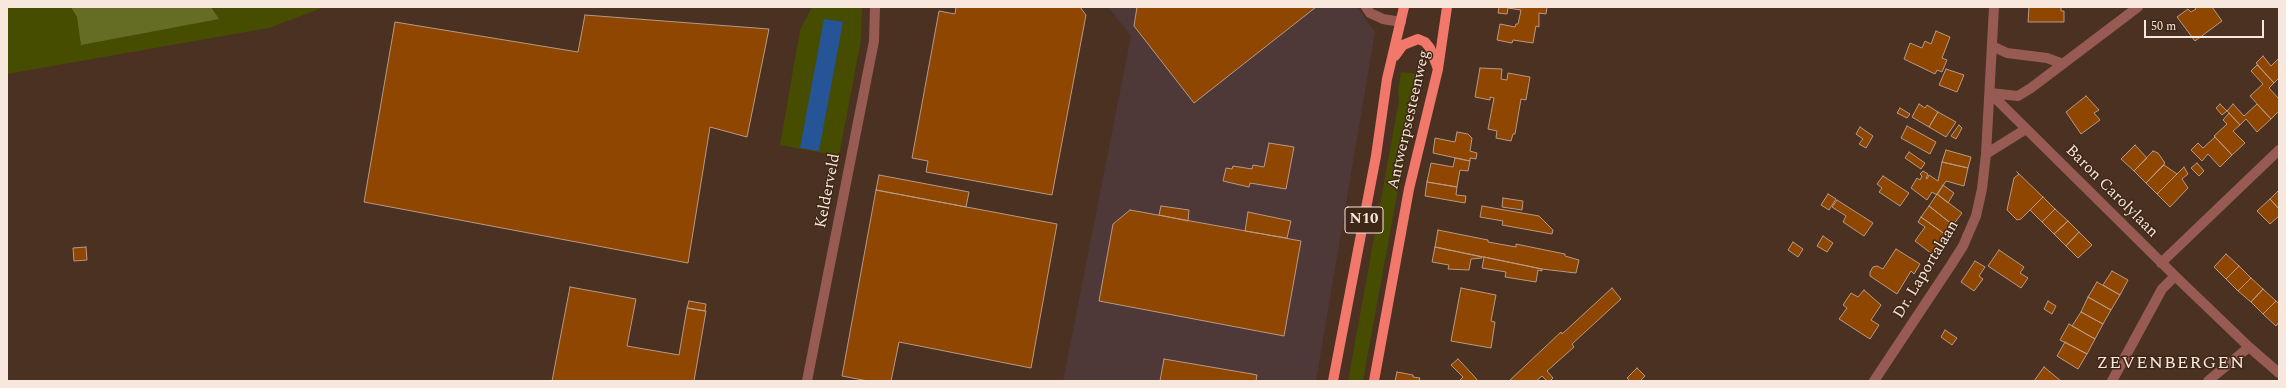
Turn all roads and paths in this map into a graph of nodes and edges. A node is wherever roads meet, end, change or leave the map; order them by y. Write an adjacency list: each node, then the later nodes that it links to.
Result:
1 (875, 7): 20 (street, Kelderveld)
2 (1366, 7): 7 (street)
3 (1404, 7): 7 (main road, Antwerpsesteenweg / N10)
4 (1447, 7): 11 (main road, Antwerpsesteenweg / N10)
5 (1994, 7): 8 (street)
6 (2138, 7): 10 (street)
7 (1401, 22): 9 (main road, Antwerpsesteenweg / N10)
8 (1992, 46): 10 (street); 12 (street)
9 (1392, 59): 11 (main road); 21 (main road, Antwerpsesteenweg / N10)
10 (2063, 64): 12 (street)
11 (1438, 70): 22 (main road, Antwerpsesteenweg / N10)
12 (1990, 93): 13 (street, Baron Carolylaan); 15 (street, Dr. Laportalaan)
13 (2026, 129): 15 (street); 16 (street, Baron Carolylaan)
14 (2279, 150): 16 (street)
15 (1986, 154): 23 (street, Dr. Laportalaan)
16 (2161, 263): 17 (street, Baron Carolylaan)
17 (2175, 276): 18 (street, Baron Carolylaan); 24 (street)
18 (2249, 347): 19 (street, Baron Carolylaan); 25 (street)
19 (2279, 373)
20 (807, 381)
21 (1333, 381)
22 (1374, 381)
23 (1874, 381)
24 (2112, 381)
25 (2208, 381)

